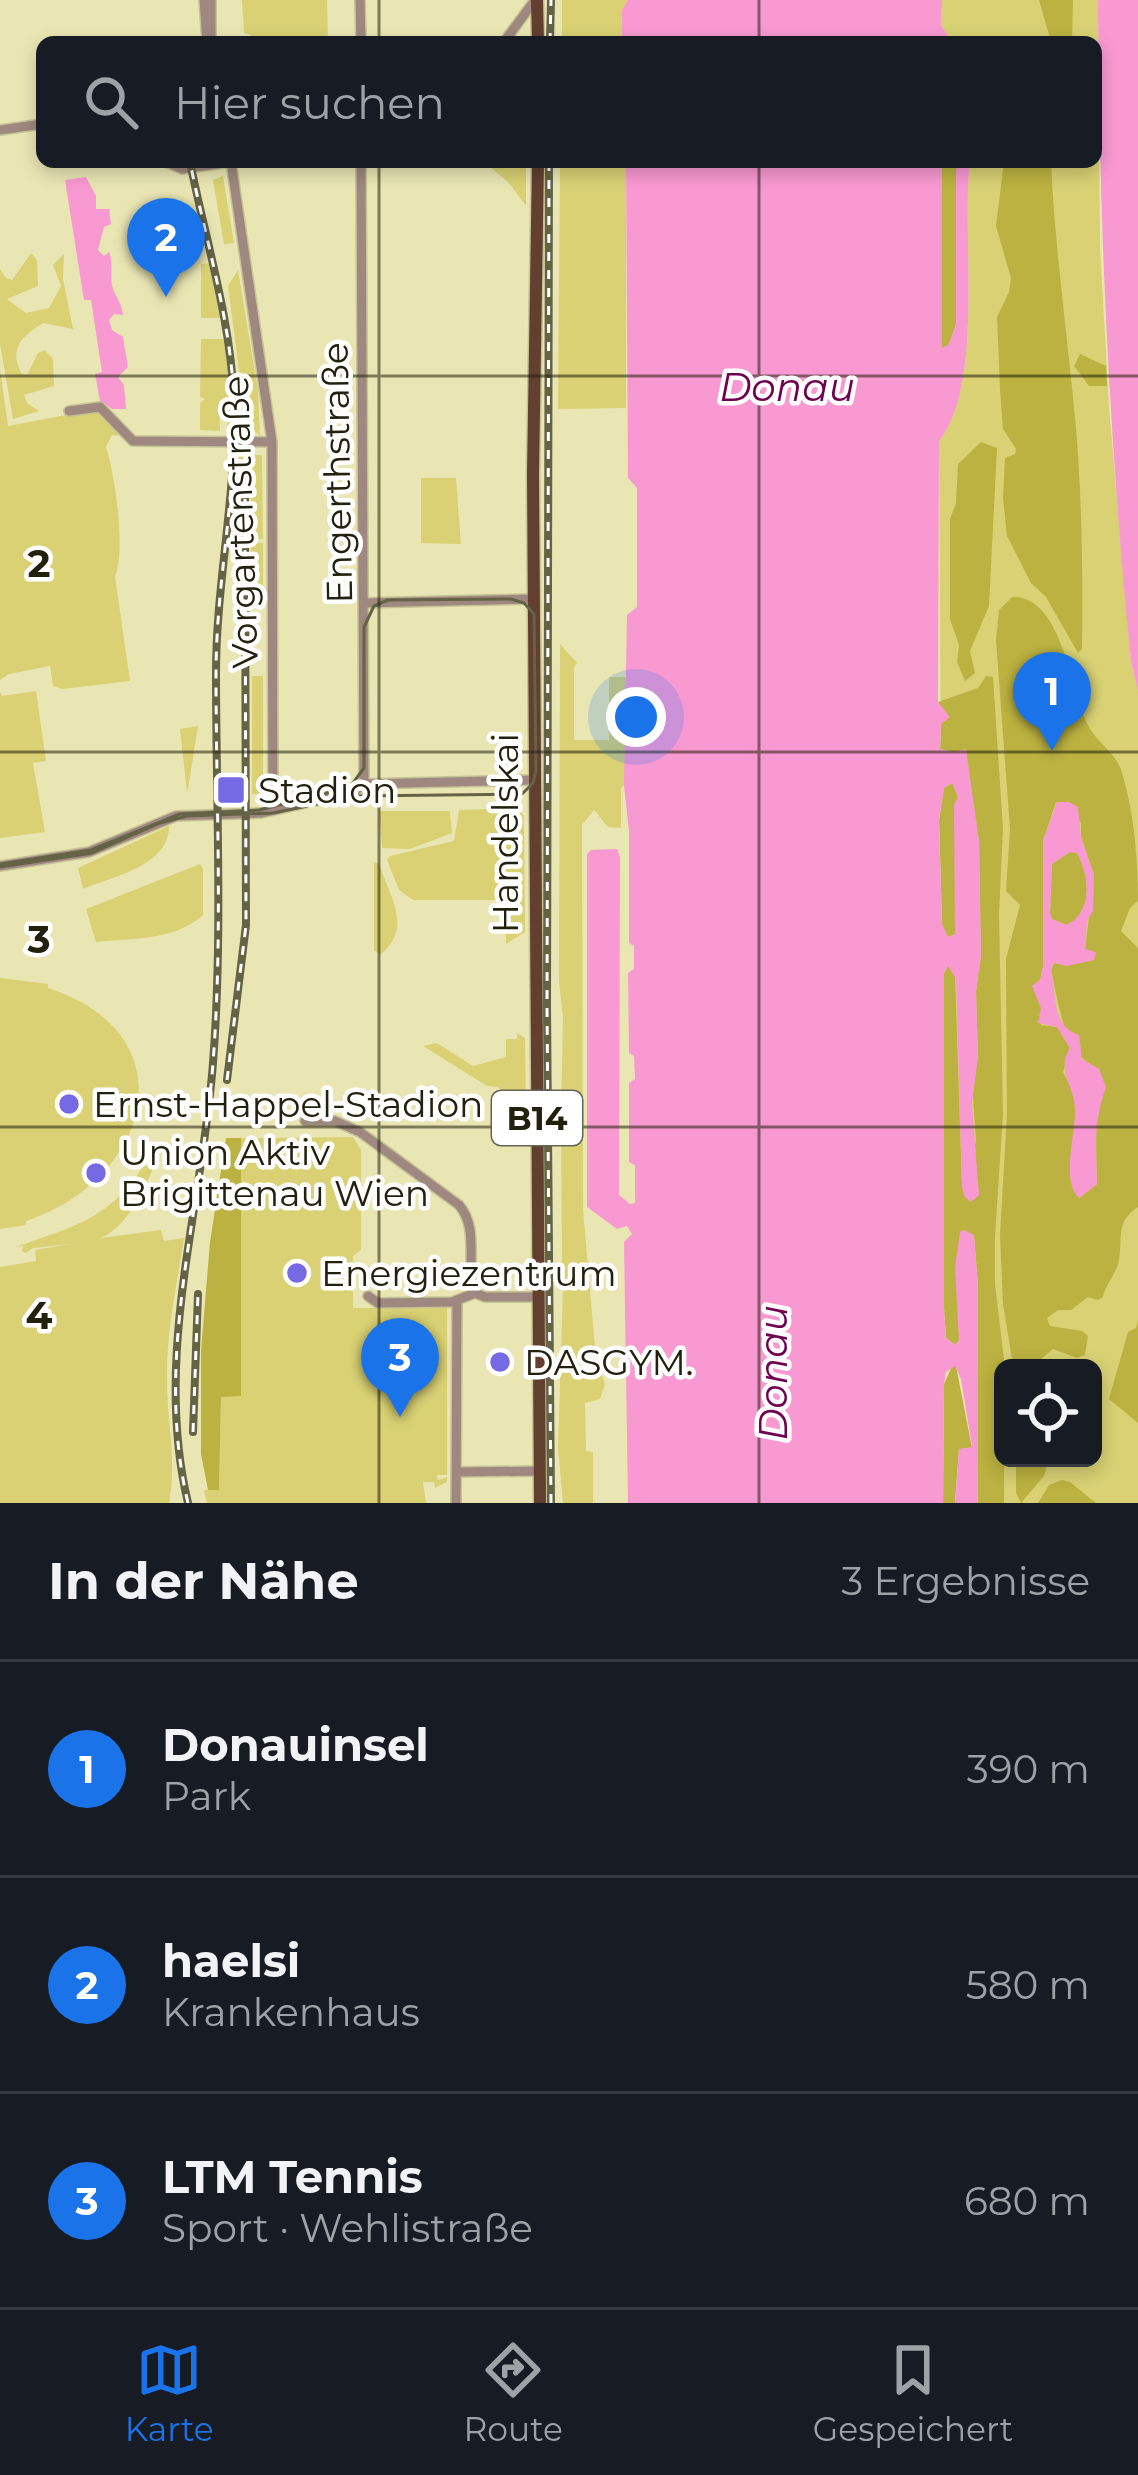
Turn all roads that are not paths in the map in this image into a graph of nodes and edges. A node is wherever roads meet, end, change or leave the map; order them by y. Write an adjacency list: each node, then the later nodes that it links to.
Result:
1 (207, 0): 4 (street)
2 (360, 0): 5 (street)
3 (536, 0): 6 (street); 7 (main road)
4 (209, 36)
5 (361, 36)
6 (509, 36)
7 (538, 36)
8 (36, 125): 9 (street)
9 (0, 130)
10 (232, 168): 14 (street, Vorgartenstraße)
11 (362, 168): 16 (street, Engerthstraße)
12 (538, 168): 15 (main road, Handelskai / B14)
13 (69, 411): 14 (street)
14 (272, 442): 19 (street, Vorgartenstraße)
15 (534, 599): 16 (street); 17 (main road, Handelskai / B14)
16 (364, 603): 18 (street, Engerthstraße)
17 (535, 780): 18 (street); 24 (main road, Handelskai / B14)
18 (364, 784): 19 (street)
19 (273, 810): 20 (street)
20 (0, 866)
21 (305, 1121): 22 (street)
22 (475, 1293): 24 (street); 25 (street)
23 (368, 1296): 25 (street)
24 (538, 1297): 26 (main road, Handelskai / B14)
25 (457, 1301): 27 (street)
26 (540, 1471): 27 (street); 29 (main road, Handelskai / B14)
27 (456, 1472): 28 (street)
28 (456, 1503)
29 (540, 1503)

